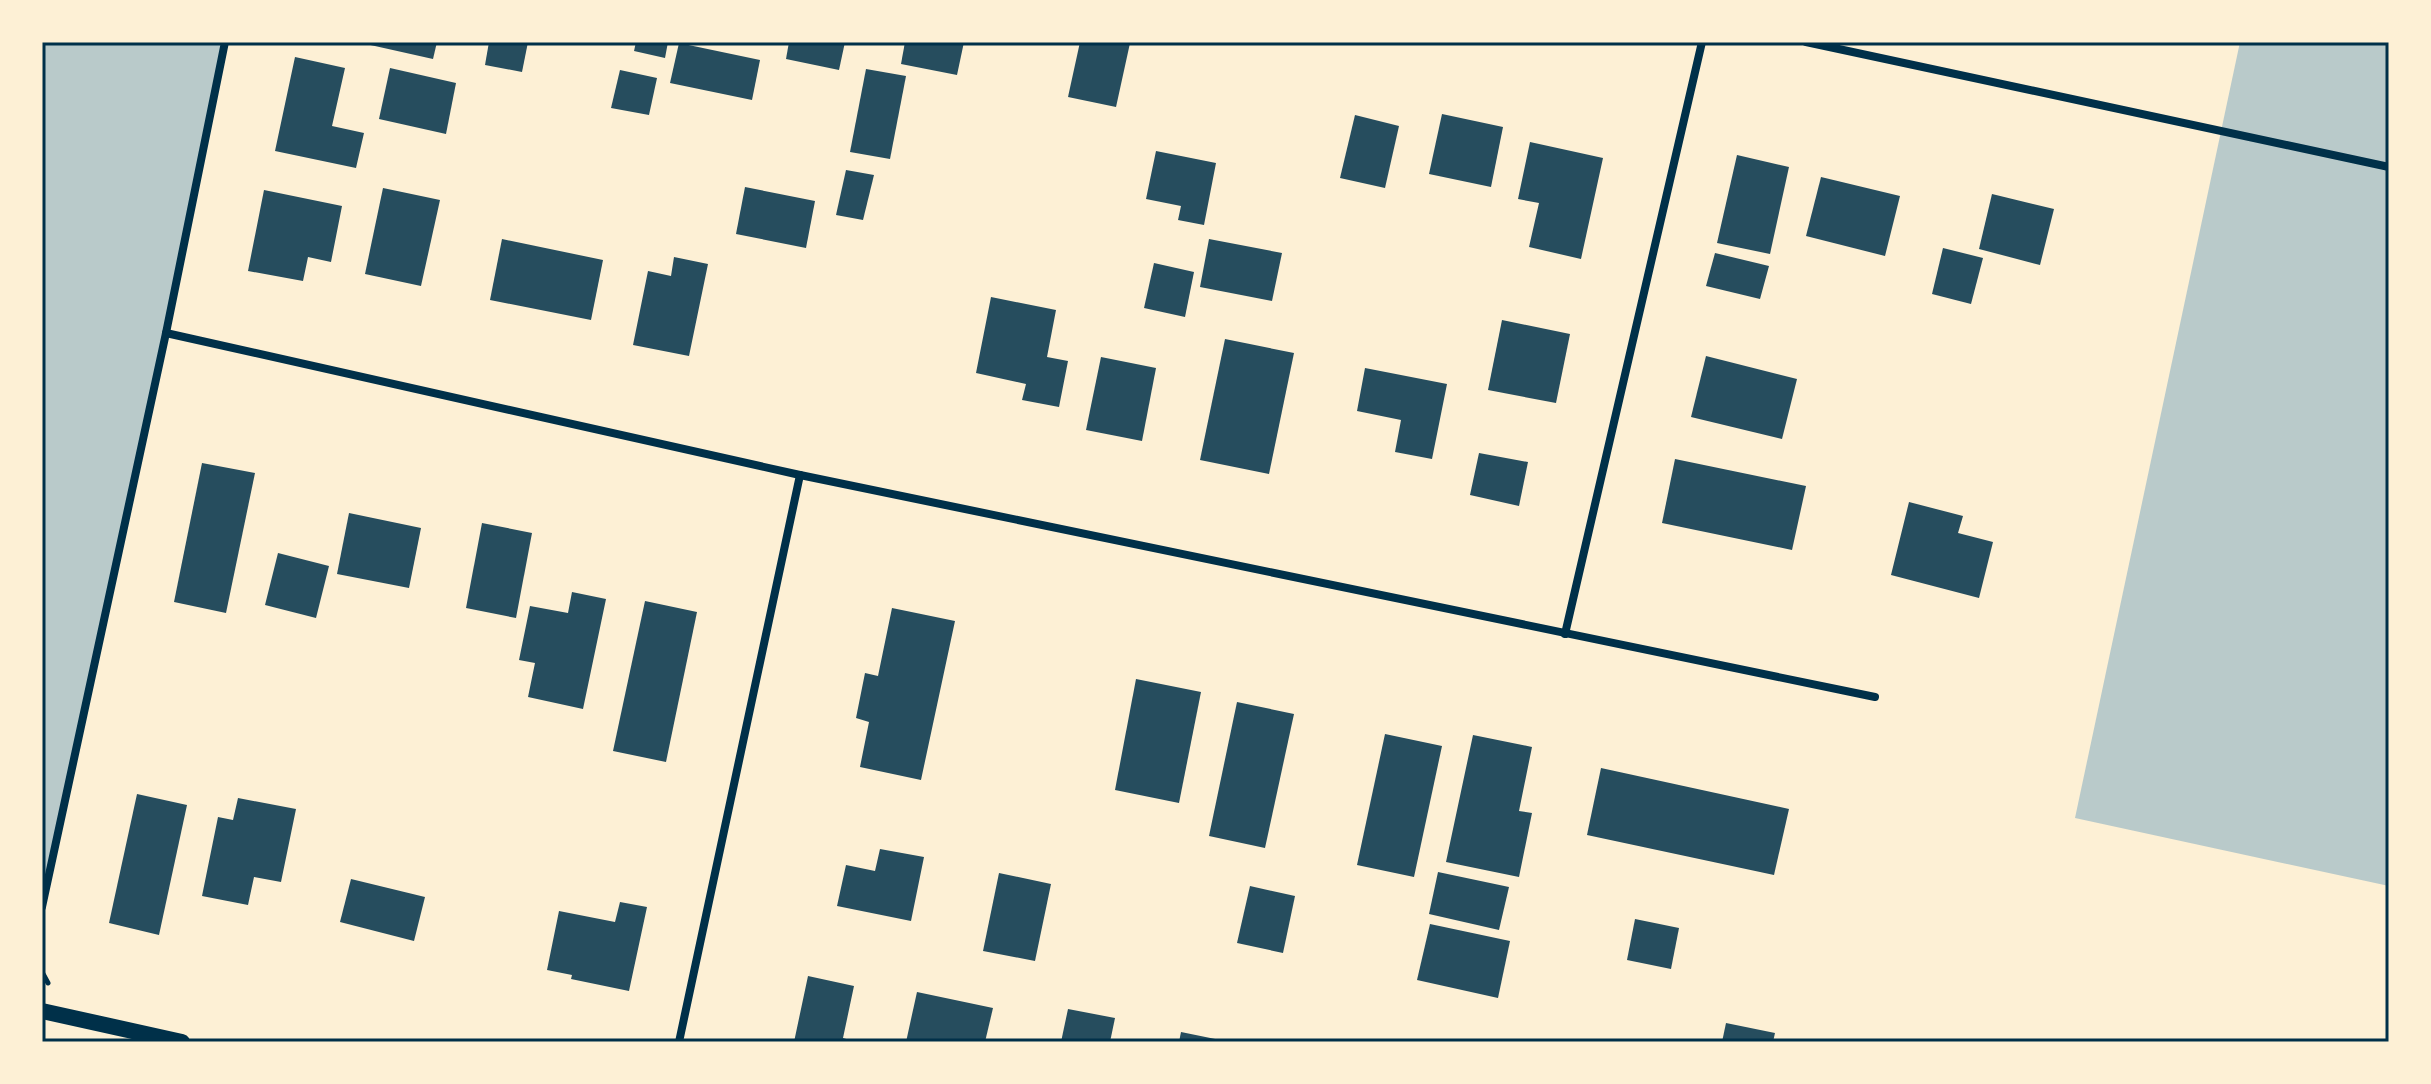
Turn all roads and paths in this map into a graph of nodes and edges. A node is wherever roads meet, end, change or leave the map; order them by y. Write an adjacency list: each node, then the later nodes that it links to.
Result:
1 (225, 42): 5 (street)
2 (1702, 42): 7 (street)
3 (1806, 42): 4 (street)
4 (2389, 167)
5 (166, 333): 6 (street); 9 (street)
6 (800, 475): 7 (street); 12 (street)
7 (1565, 634): 8 (street)
8 (1875, 697)
9 (42, 907)
10 (42, 1011): 11 (main road)
11 (182, 1042)
12 (679, 1042)

